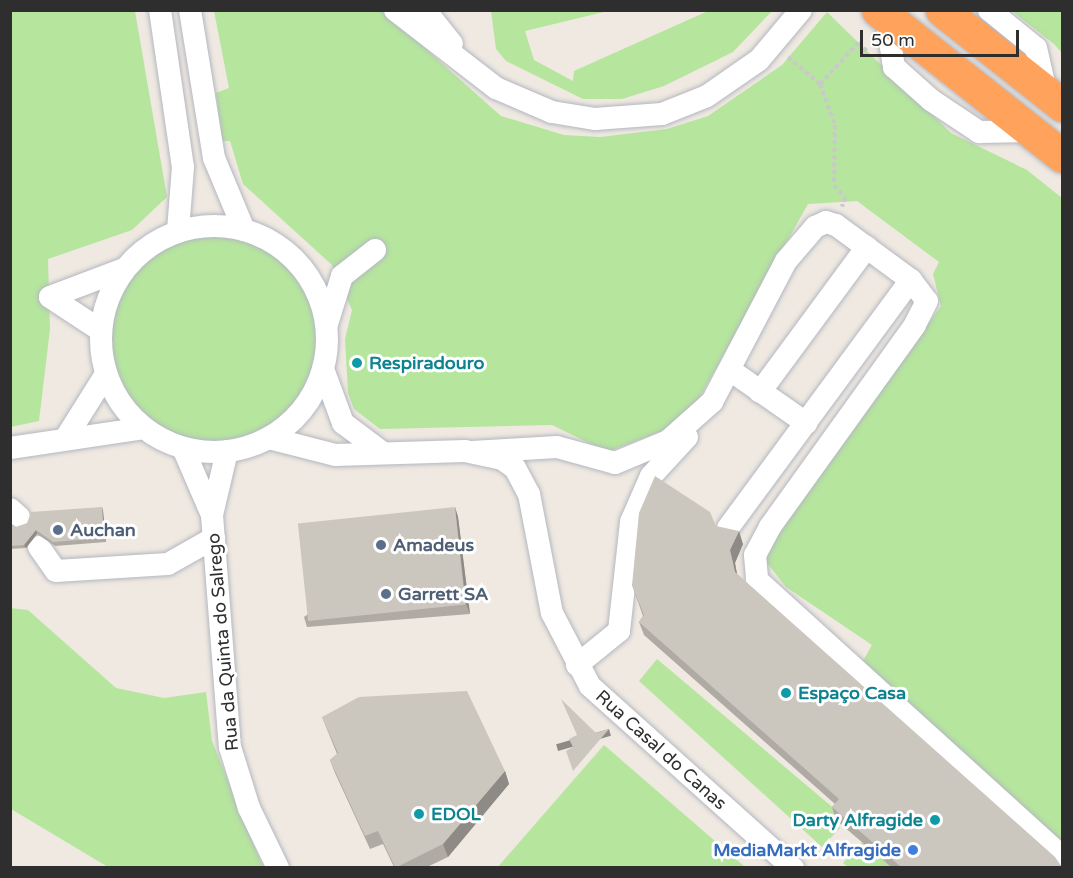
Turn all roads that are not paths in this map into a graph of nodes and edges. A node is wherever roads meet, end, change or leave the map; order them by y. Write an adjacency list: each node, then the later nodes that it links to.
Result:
1 (160, 10): 13 (street)
2 (190, 10): 12 (street)
3 (395, 10): 9 (street)
4 (425, 10): 9 (street)
5 (801, 10): 9 (street)
6 (942, 10): 10 (highway)
7 (989, 10): 10 (street)
8 (882, 13): 11 (highway)
9 (477, 75)
10 (1054, 99)
11 (1062, 156)
12 (244, 230): 13 (street); 18 (street)
13 (178, 231): 16 (street)
14 (867, 247): 17 (street); 21 (street); 23 (street)
15 (375, 250): 18 (street)
16 (124, 269): 19 (street); 19 (street)
17 (911, 279): 25 (street); 39 (street)
18 (327, 325): 20 (street)
19 (100, 330): 22 (street)
20 (323, 369): 28 (street); 33 (street)
21 (730, 370): 23 (street); 24 (street)
22 (106, 374): 26 (street); 27 (street)
23 (760, 392): 25 (street)
24 (712, 402): 32 (street); 38 (street)
25 (806, 423): 35 (street)
26 (144, 428): 27 (street); 30 (street)
27 (68, 436): 29 (street)
28 (269, 438): 31 (street); 33 (street, Rua Casal do Canas)
29 (10, 448)
30 (183, 448): 31 (street); 34 (street, Rua da Quinta do Salrego)
31 (227, 451): 34 (street, Rua da Quinta do Salrego)
32 (472, 452): 33 (street, Rua Casal do Canas); 38 (street, Rua Casal do Canas)
33 (384, 453)
34 (212, 515): 36 (street, Rua da Quinta do Salrego)
35 (728, 528)
36 (214, 538): 37 (street); 40 (street, Rua da Quinta do Salrego)
37 (39, 547)
38 (577, 665): 41 (street, Rua Casal do Canas)
39 (1062, 857)
40 (278, 867)
41 (793, 867)

